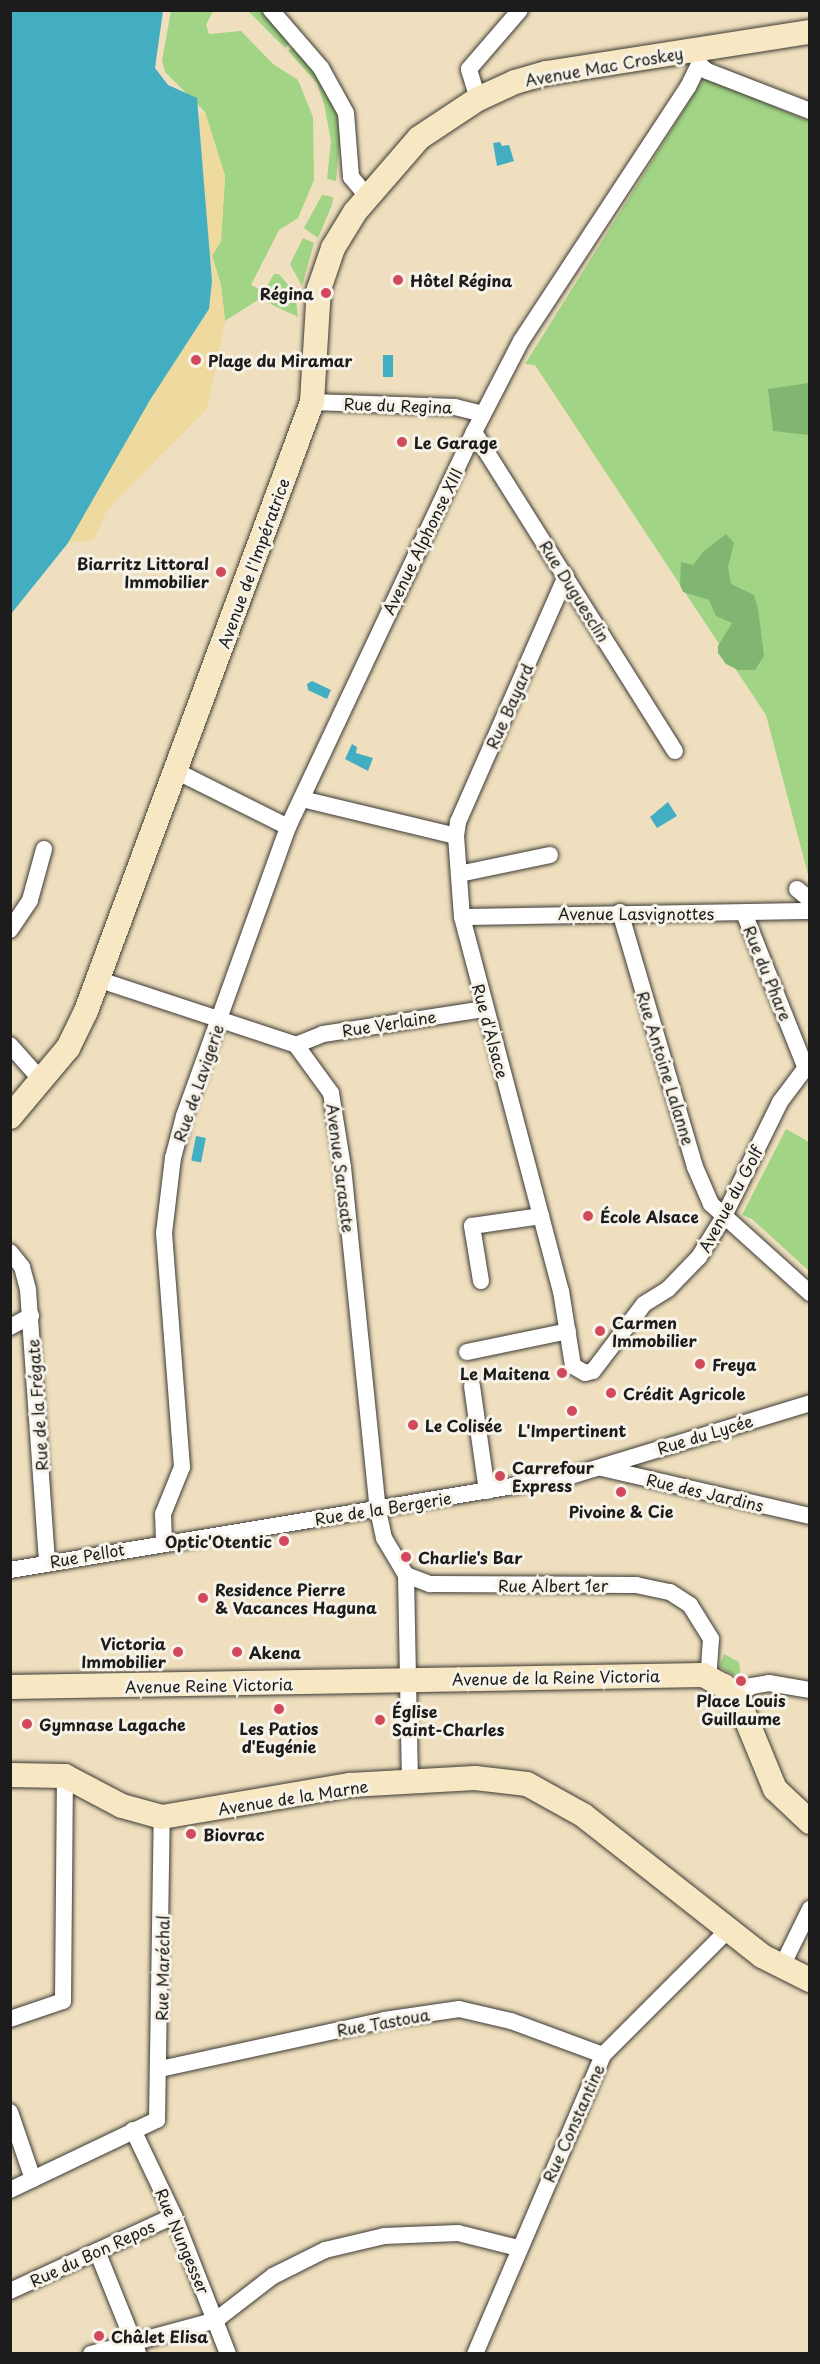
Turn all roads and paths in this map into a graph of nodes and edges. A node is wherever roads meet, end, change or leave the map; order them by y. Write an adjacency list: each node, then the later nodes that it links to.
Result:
1 (271, 10): 7 (street)
2 (520, 10): 5 (street)
3 (810, 32): 4 (main road, Avenue Mac Croskey)
4 (699, 57): 5 (main road, Avenue Mac Croskey); 6 (street); 9 (street, Avenue Alphonse XIII)
5 (478, 99): 7 (main road, Avenue Mac Croskey)
6 (810, 111)
7 (368, 197): 8 (main road, Avenue de l'Impératrice)
8 (312, 402): 9 (street, Rue du Regina); 13 (main road, Avenue de l'Impératrice)
9 (483, 414): 10 (street, Avenue Alphonse XIII)
10 (474, 432): 11 (street, Rue Duguesclin); 14 (street, Avenue Alphonse XIII)
11 (566, 576): 12 (street, Rue Duguesclin); 16 (street, Rue Bayard)
12 (675, 751)
13 (176, 771): 15 (street); 25 (main road, Avenue de l'Impératrice)
14 (302, 799): 15 (street, Avenue Alphonse XIII); 16 (street)
15 (288, 827): 27 (street, Rue de Lavigerie)
16 (456, 836): 19 (street, Rue d'Alsace)
17 (44, 849): 24 (street)
18 (550, 855): 19 (street)
19 (459, 874): 23 (street, Rue d'Alsace)
20 (810, 911): 22 (street, Avenue Lasvignottes)
21 (621, 912): 22 (street, Avenue Lasvignottes); 23 (street, Avenue Lasvignottes); 34 (street, Rue Antoine Lalanne)
22 (744, 913): 30 (street, Rue du Phare)
23 (462, 917): 26 (street, Rue d'Alsace)
24 (10, 930)
25 (98, 979): 27 (street); 31 (main road, Avenue de l'Impératrice)
26 (485, 1008): 29 (street, Rue Verlaine); 33 (street, Rue d'Alsace)
27 (220, 1020): 29 (street); 49 (street, Rue de Lavigerie)
28 (10, 1045): 31 (street)
29 (296, 1045): 47 (street, Avenue Sarasate)
30 (807, 1064): 34 (street, Avenue du Golf)
31 (43, 1082): 32 (main road, Avenue de l'Impératrice)
32 (10, 1117)
33 (541, 1216): 36 (street); 40 (street, Rue d'Alsace)
34 (723, 1218): 37 (street, Rue Antoine Lalanne); 42 (street, Avenue du Golf)
35 (10, 1252): 38 (street, Rue de la Frégate)
36 (481, 1281)
37 (810, 1293)
38 (31, 1316): 39 (street); 50 (street, Rue de la Frégate)
39 (10, 1327)
40 (568, 1331): 41 (street); 42 (street, Rue d'Alsace)
41 (467, 1352)
42 (585, 1373)
43 (472, 1386): 46 (street)
44 (810, 1403): 45 (street, Rue du Lycée)
45 (601, 1468): 46 (street, Rue de la Bergerie); 48 (street, Rue des Jardins)
46 (487, 1491): 47 (street, Rue de la Bergerie)
47 (378, 1510): 49 (street, Rue de la Bergerie); 52 (street)
48 (810, 1516)
49 (164, 1542): 50 (street, Rue Pellot)
50 (47, 1563): 51 (street, Rue Pellot)
51 (10, 1570)
52 (406, 1575): 53 (street, Rue Albert 1er); 54 (street)
53 (706, 1676): 54 (main road, Avenue de la Reine Victoria); 57 (main road)
54 (408, 1680): 55 (main road, Avenue Reine Victoria); 60 (street)
55 (10, 1687)
56 (810, 1689): 57 (street)
57 (735, 1697): 62 (main road)
58 (10, 1775): 59 (main road, Avenue de la Marne)
59 (65, 1776): 61 (main road, Avenue de la Marne); 67 (street)
60 (410, 1782): 61 (main road, Avenue de la Marne); 64 (main road, Avenue de la Marne)
61 (162, 1817): 69 (street, Rue Maréchal)
62 (810, 1822)
63 (810, 1909): 65 (street)
64 (727, 1931): 65 (main road, Avenue de la Marne); 68 (street, Rue Constantine)
65 (781, 1968): 66 (main road, Avenue de la Marne)
66 (810, 1980)
67 (10, 2019)
68 (603, 2055): 69 (street, Rue Tastoua); 75 (street, Rue Constantine)
69 (160, 2069): 71 (street, Rue Maréchal)
70 (10, 2112): 72 (street)
71 (133, 2130): 72 (street); 74 (street, Rue Nungesser)
72 (33, 2179): 73 (street)
73 (10, 2190)
74 (174, 2216): 76 (street, Rue du Bon Repos); 78 (street, Rue Nungesser)
75 (518, 2248): 78 (street); 82 (street, Rue Constantine)
76 (97, 2251): 77 (street, Rue du Bon Repos); 79 (street)
77 (10, 2291)
78 (216, 2320): 79 (street); 81 (street, Rue Nungesser)
79 (136, 2348): 80 (street)
80 (92, 2354)
81 (228, 2354)
82 (475, 2354)

